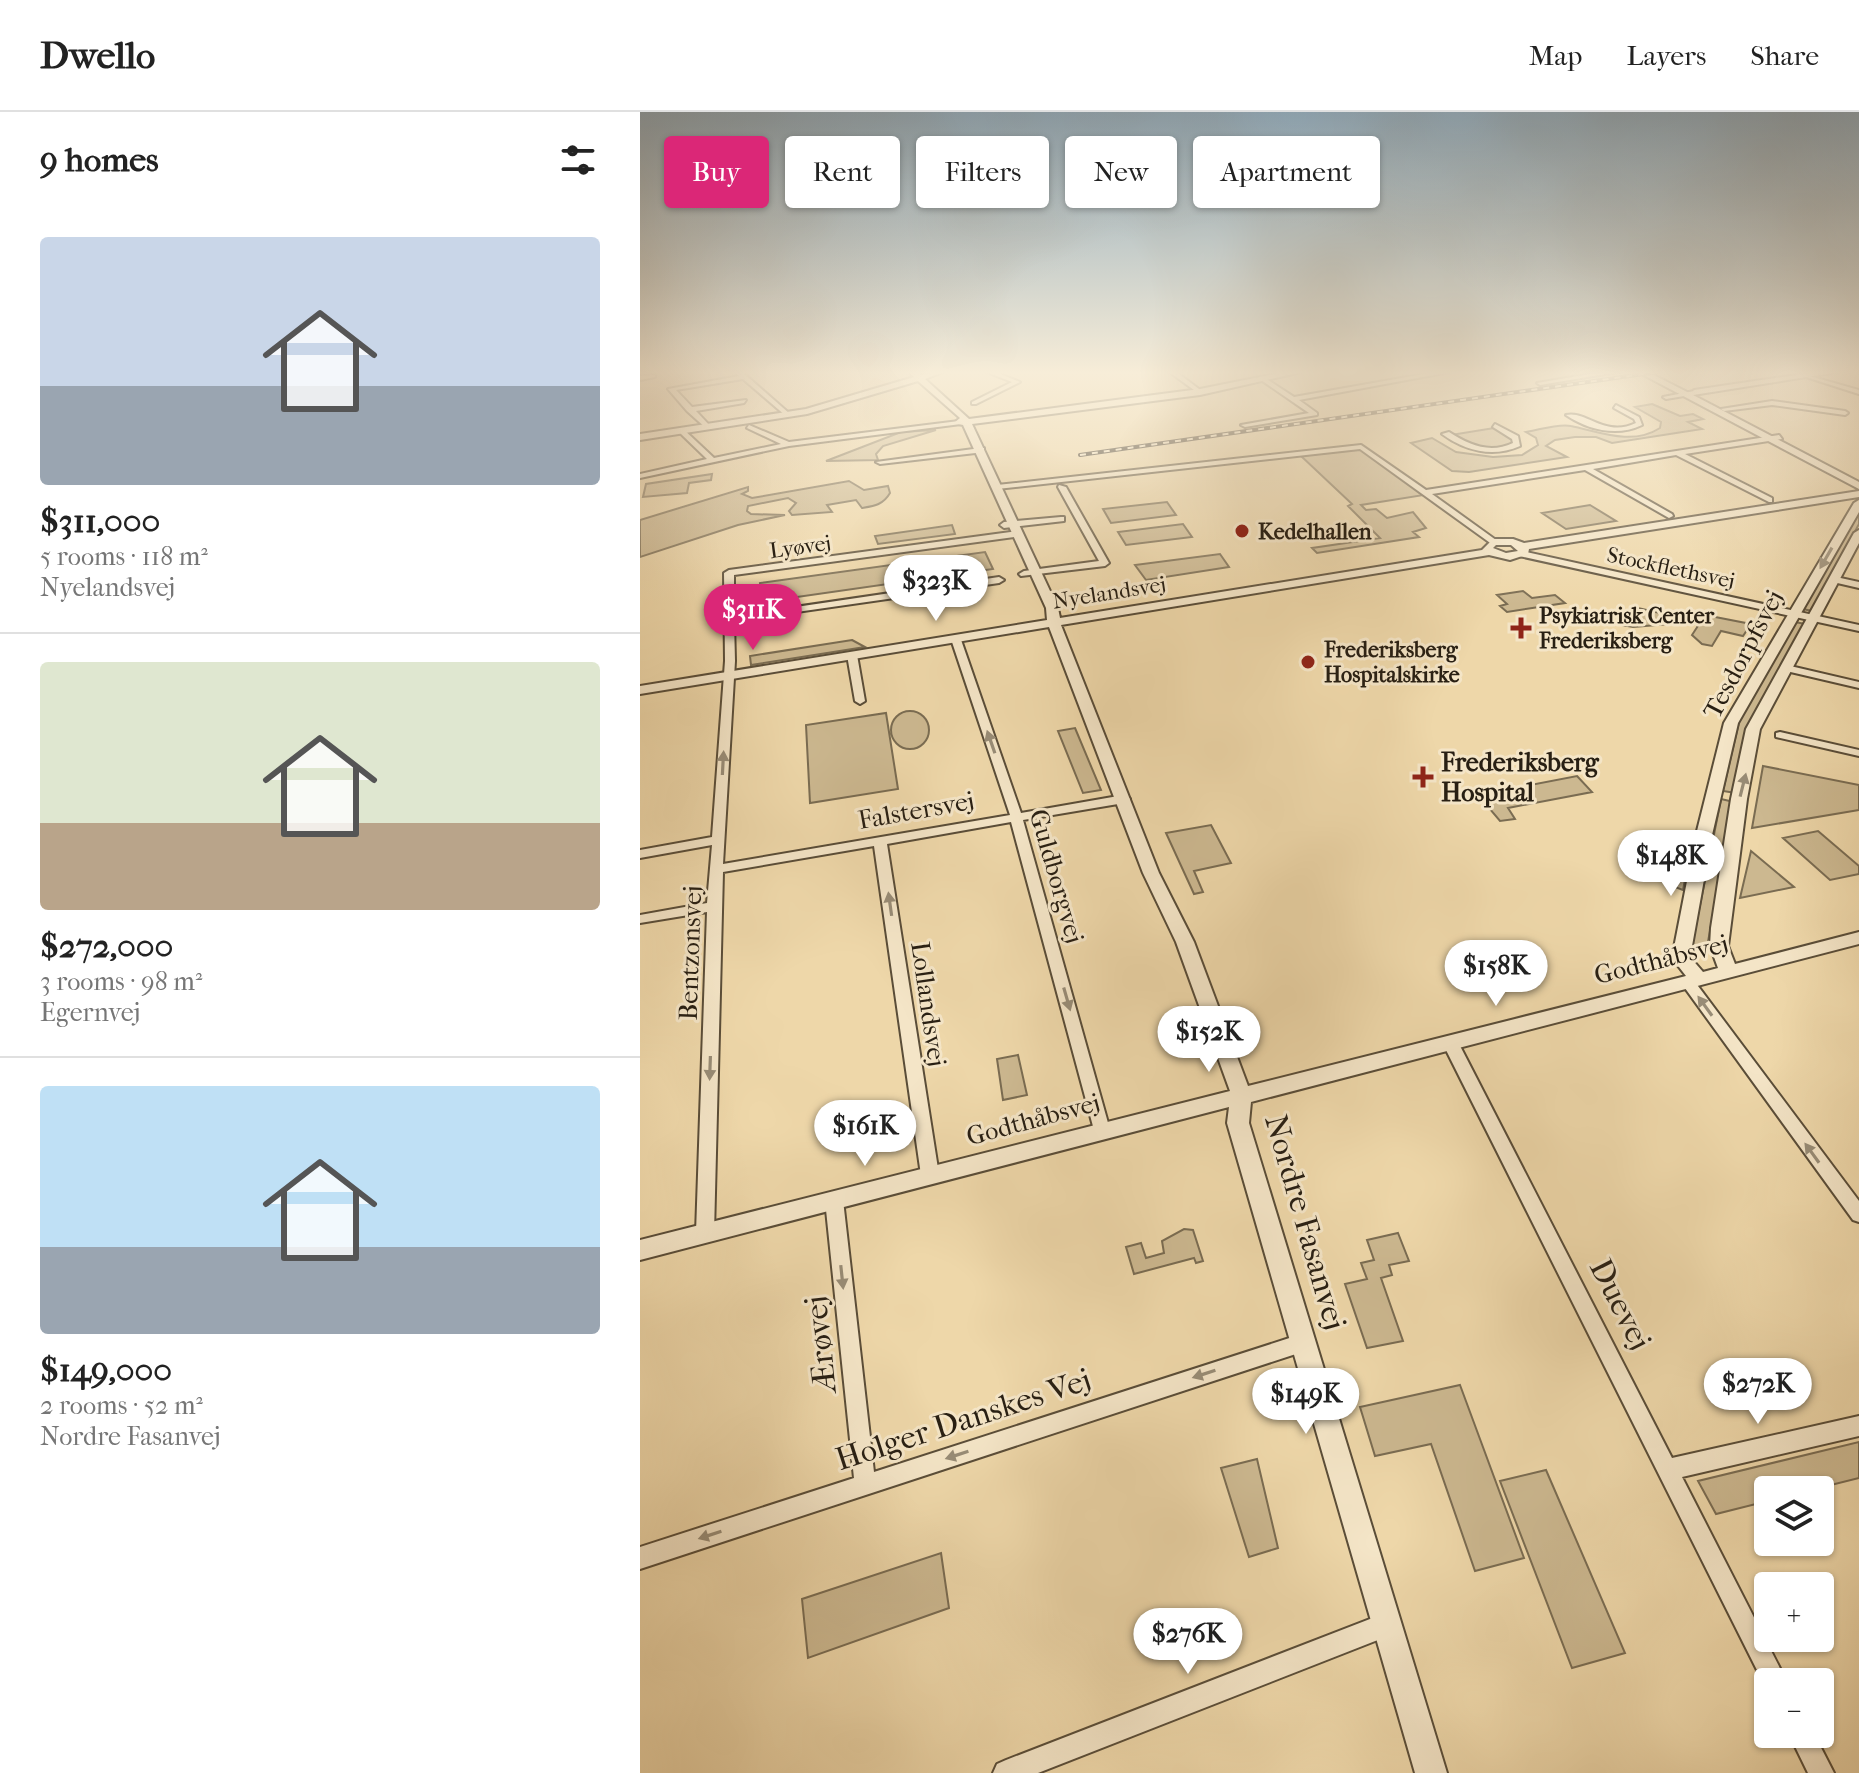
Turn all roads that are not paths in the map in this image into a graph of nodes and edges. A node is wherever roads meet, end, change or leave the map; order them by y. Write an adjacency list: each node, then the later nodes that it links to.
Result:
1 (701, 449): 11 (street)
2 (767, 449): 11 (street)
3 (1347, 449): 15 (street)
4 (1363, 449): 18 (street)
5 (1476, 449): 6 (street)
6 (1509, 449)
7 (1704, 449): 10 (street)
8 (1793, 449): 17 (street)
9 (977, 450): 12 (street); 15 (street, Nordre Fasanvej)
10 (1677, 453): 13 (street); 19 (street)
11 (712, 460): 14 (street)
12 (880, 462)
13 (1585, 467): 18 (street); 21 (street)
14 (640, 476)
15 (993, 487): 23 (street, Nordre Fasanvej)
16 (1062, 487): 28 (street)
17 (1859, 488): 26 (street)
18 (1425, 493): 25 (street)
19 (1769, 500)
20 (1859, 503): 32 (street, Tesdorpfsvej, one-way to 32)
21 (1669, 516)
22 (1061, 519): 23 (street)
23 (1011, 530): 27 (street, Lyøvej); 28 (street, Nordre Fasanvej)
24 (1859, 533): 30 (street, Tesdorpfsvej)
25 (1491, 547): 26 (street, Nyelandsvej); 35 (street, Nyelandsvej)
26 (1523, 551): 32 (street, Stockflethsvej)
27 (729, 573): 34 (street, Bentzonsvej)
28 (1030, 573): 35 (street, Nordre Fasanvej)
29 (999, 580): 34 (street)
30 (1836, 580): 31 (street); 33 (street, Tesdorpfsvej)
31 (1859, 585)
32 (1794, 614): 33 (street, Stockflethsvej); 56 (street, Tesdorpfsvej)
33 (1813, 618): 36 (street, Stockflethsvej); 39 (street, Tesdorpfsvej)
34 (731, 619): 40 (street, Bentzonsvej)
35 (1054, 623): 37 (street, Nyelandsvej); 46 (street, Nordre Fasanvej)
36 (1859, 628)
37 (956, 639): 38 (street, Nyelandsvej); 47 (street, Guldborgvej, one-way to 37)
38 (852, 655): 40 (street, Nyelandsvej); 43 (street)
39 (1786, 668): 41 (street); 55 (street, Tesdorpfsvej, one-way to 39)
40 (727, 675): 42 (street, Nyelandsvej); 48 (street, Bentzonsvej, one-way to 40)
41 (1859, 685)
42 (640, 690)
43 (860, 701)
44 (1780, 735): 45 (street)
45 (1859, 753)
46 (1124, 799): 47 (street, Falstersvej); 58 (street, Nordre Fasanvej)
47 (1016, 816): 49 (street, Falstersvej); 59 (street, Guldborgvej, one-way to 59)
48 (719, 840): 50 (street); 51 (street, Bentzonsvej)
49 (880, 841): 51 (street, Falstersvej); 60 (street, Lollandsvej, one-way to 49)
50 (640, 854)
51 (717, 869): 52 (street, Bentzonsvej)
52 (714, 906): 53 (street); 63 (street, Bentzonsvej, one-way to 63)
53 (640, 919)
54 (1857, 941): 55 (street, Godthåbsvej)
55 (1728, 971): 56 (street, Godthåbsvej)
56 (1692, 980): 57 (street, Godthåbsvej); 62 (street, one-way to 56)
57 (1450, 1042): 58 (street, Godthåbsvej); 67 (street, Duevej)
58 (1241, 1094): 59 (street, Godthåbsvej); 65 (street, Nordre Fasanvej)
59 (1102, 1130): 60 (street, Godthåbsvej)
60 (930, 1175): 61 (street, Godthåbsvej)
61 (834, 1200): 63 (street, Godthåbsvej); 68 (street, Ærøvej, one-way to 68)
62 (1859, 1215)
63 (705, 1233): 64 (street, Godthåbsvej)
64 (640, 1250)
65 (1305, 1342): 68 (street, Holger Danskes Vej, one-way to 68); 70 (street, Nordre Fasanvej)
66 (1859, 1426): 67 (street)
67 (1667, 1470): 71 (street, Duevej)
68 (865, 1484): 69 (street, Holger Danskes Vej, one-way to 69)
69 (640, 1558)
70 (1388, 1624): 73 (street); 74 (street, Nordre Fasanvej)
71 (1768, 1668)
72 (1808, 1748): 75 (street)
73 (1006, 1773)
74 (1431, 1773)
75 (1821, 1773)

